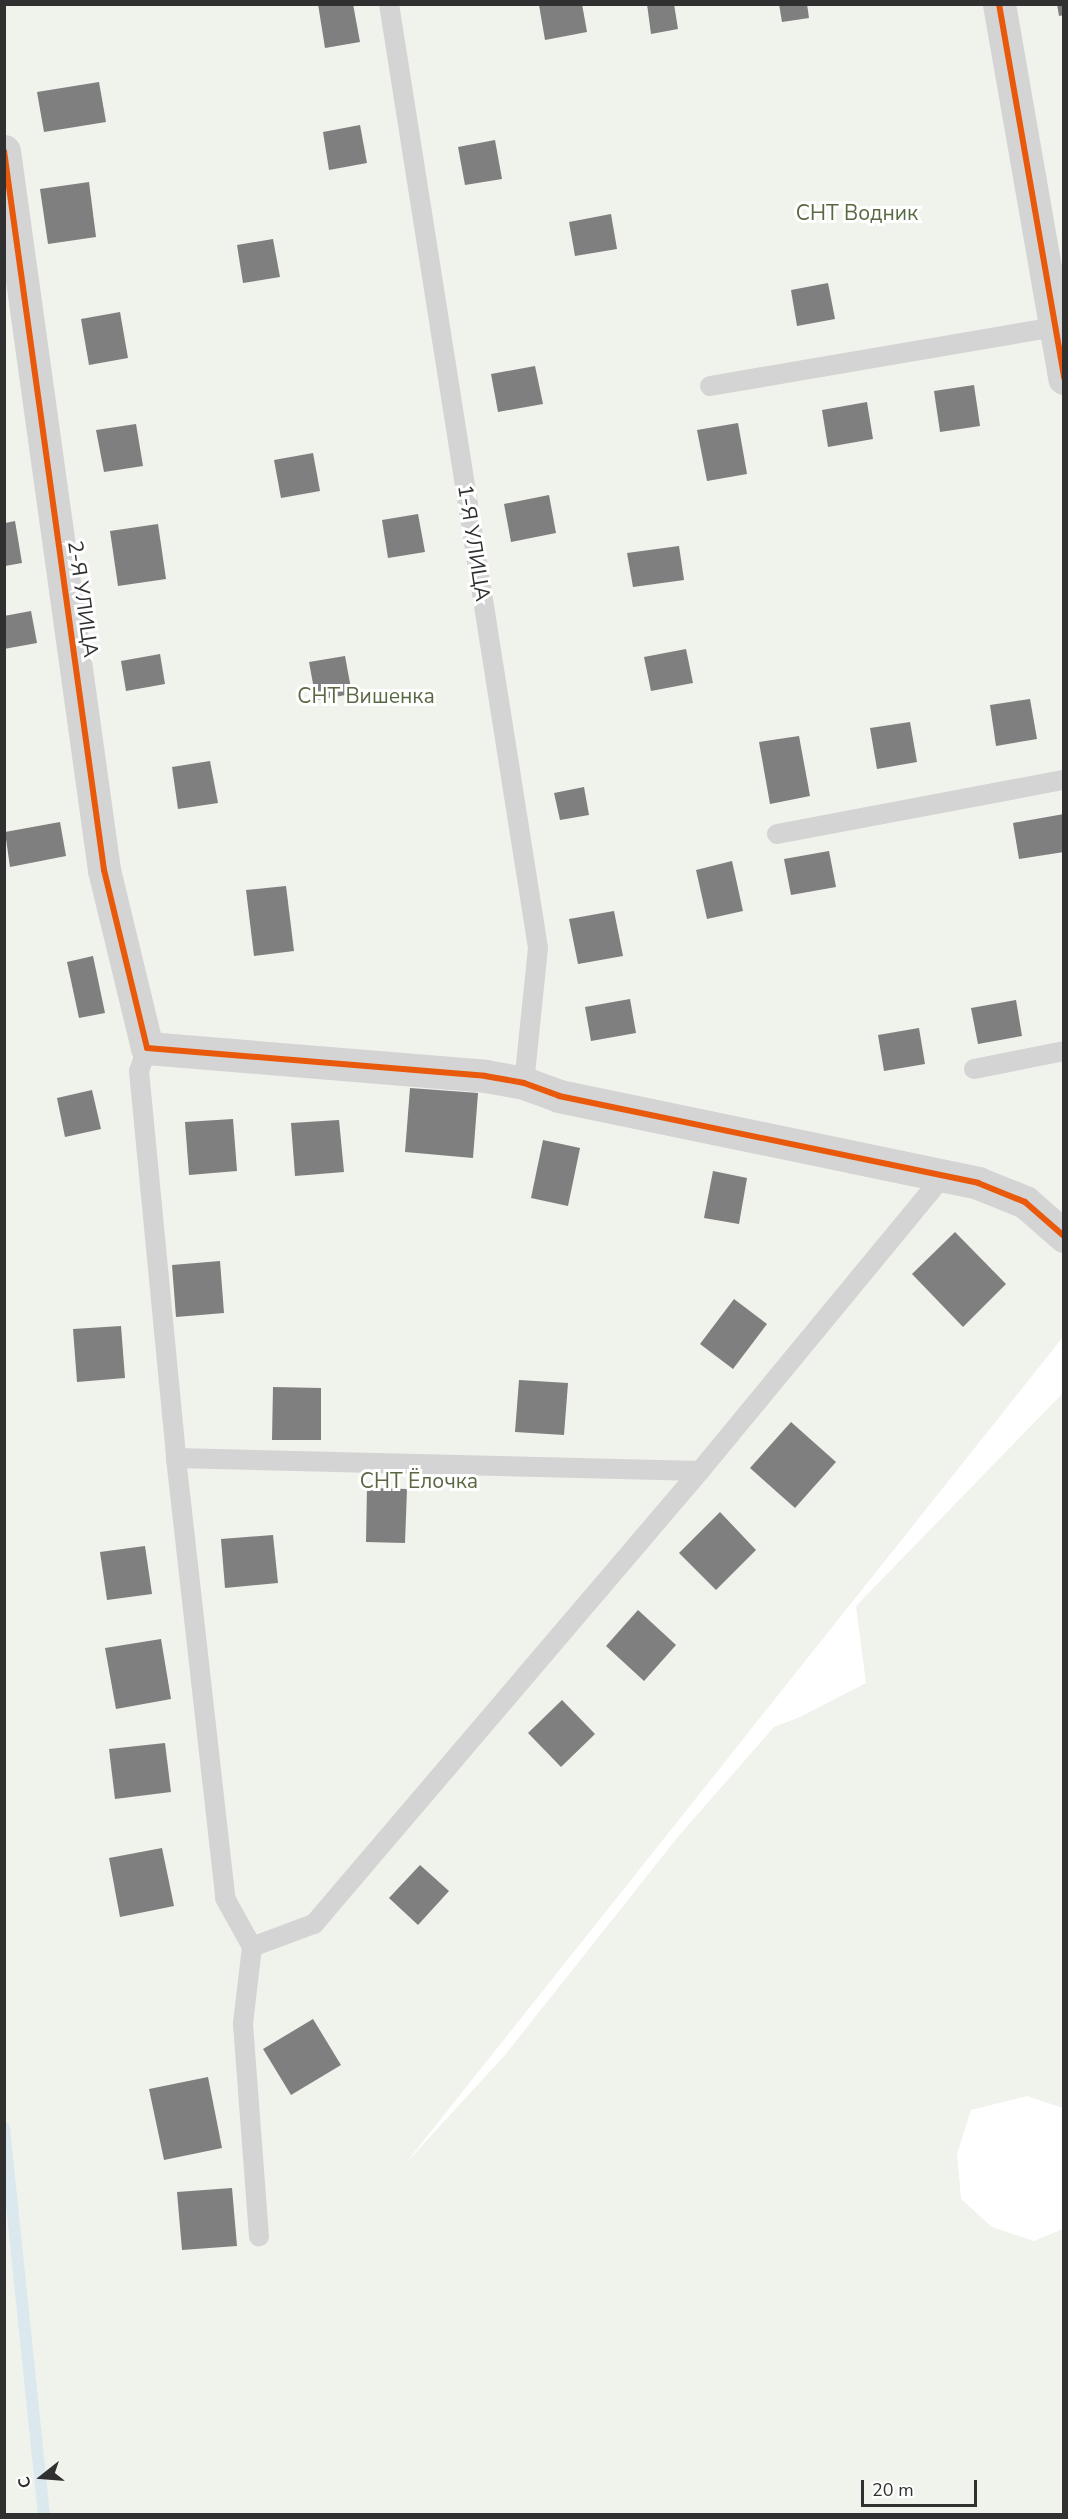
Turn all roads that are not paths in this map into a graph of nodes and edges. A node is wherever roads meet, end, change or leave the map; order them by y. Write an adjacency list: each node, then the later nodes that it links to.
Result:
1 (390, 4): 12 (lane, 1-Я УЛИЦА)
2 (999, 4): 4 (street)
3 (4, 151): 9 (street, 2-Я УЛИЦА)
4 (1056, 327): 5 (street); 6 (lane)
5 (1064, 378)
6 (710, 386)
7 (1064, 780): 8 (lane)
8 (777, 834)
9 (147, 1048): 12 (street); 15 (lane)
10 (1064, 1051): 11 (lane)
11 (974, 1069)
12 (524, 1083): 13 (street)
13 (942, 1177): 14 (street); 16 (lane)
14 (1064, 1236)
15 (176, 1458): 16 (lane); 17 (lane)
16 (699, 1471): 17 (lane)
17 (252, 1947): 18 (lane)
18 (259, 2236)

